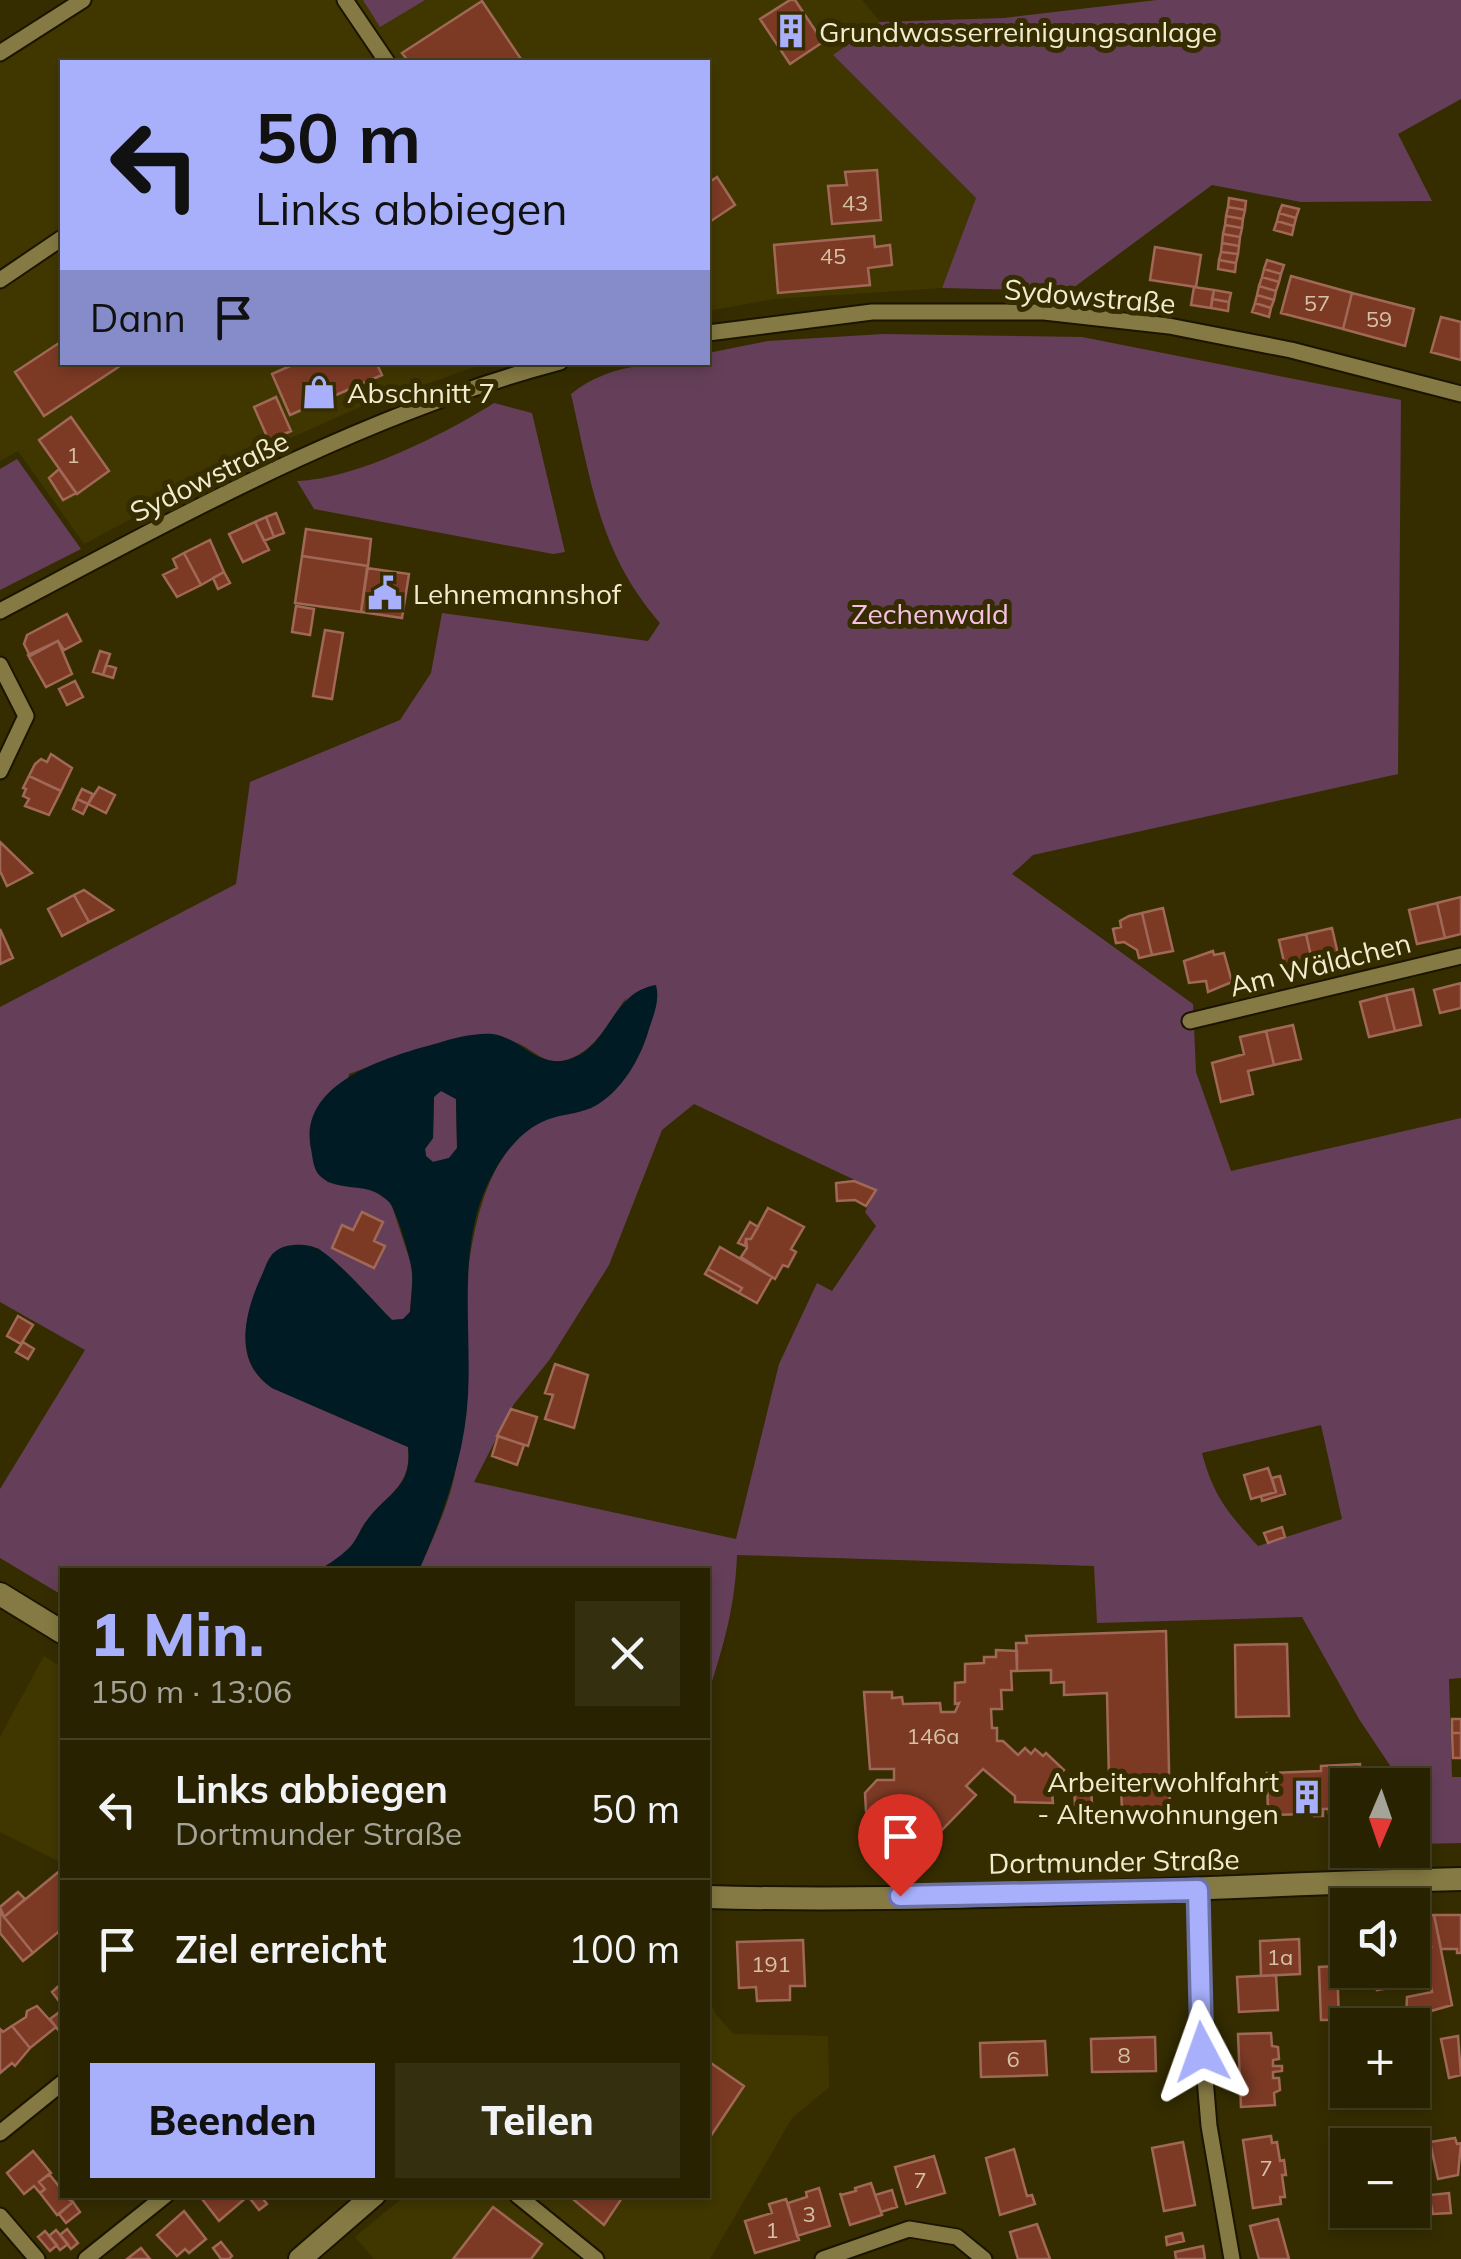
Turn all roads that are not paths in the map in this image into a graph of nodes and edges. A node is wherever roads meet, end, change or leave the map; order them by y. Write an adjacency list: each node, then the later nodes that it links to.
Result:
1 (83, 0): 3 (street)
2 (345, 0): 4 (street)
3 (0, 53)
4 (386, 60)
5 (60, 239): 6 (street)
6 (0, 280)
7 (710, 333): 9 (street, Sydowstraße)
8 (549, 365): 10 (street, Sydowstraße)
9 (1461, 394)
10 (0, 611)
11 (0, 665): 12 (street)
12 (0, 771)
13 (1461, 956): 14 (street, Am Wäldchen)
14 (1190, 1021)
15 (0, 1594): 16 (main road)
16 (60, 1631)
17 (1461, 1880): 18 (main road, Dortmunder Straße)
18 (1198, 1890): 19 (main road, Dortmunder Straße); 32 (street)
19 (710, 1897)
20 (60, 2085): 21 (street)
21 (0, 2133)
22 (162, 2198): 27 (street)
23 (371, 2198): 28 (main road)
24 (520, 2198): 29 (street)
25 (0, 2216): 26 (street)
26 (38, 2259)
27 (86, 2259)
28 (300, 2259)
29 (596, 2259)
30 (823, 2259): 31 (street)
31 (984, 2259)
32 (1232, 2259)

